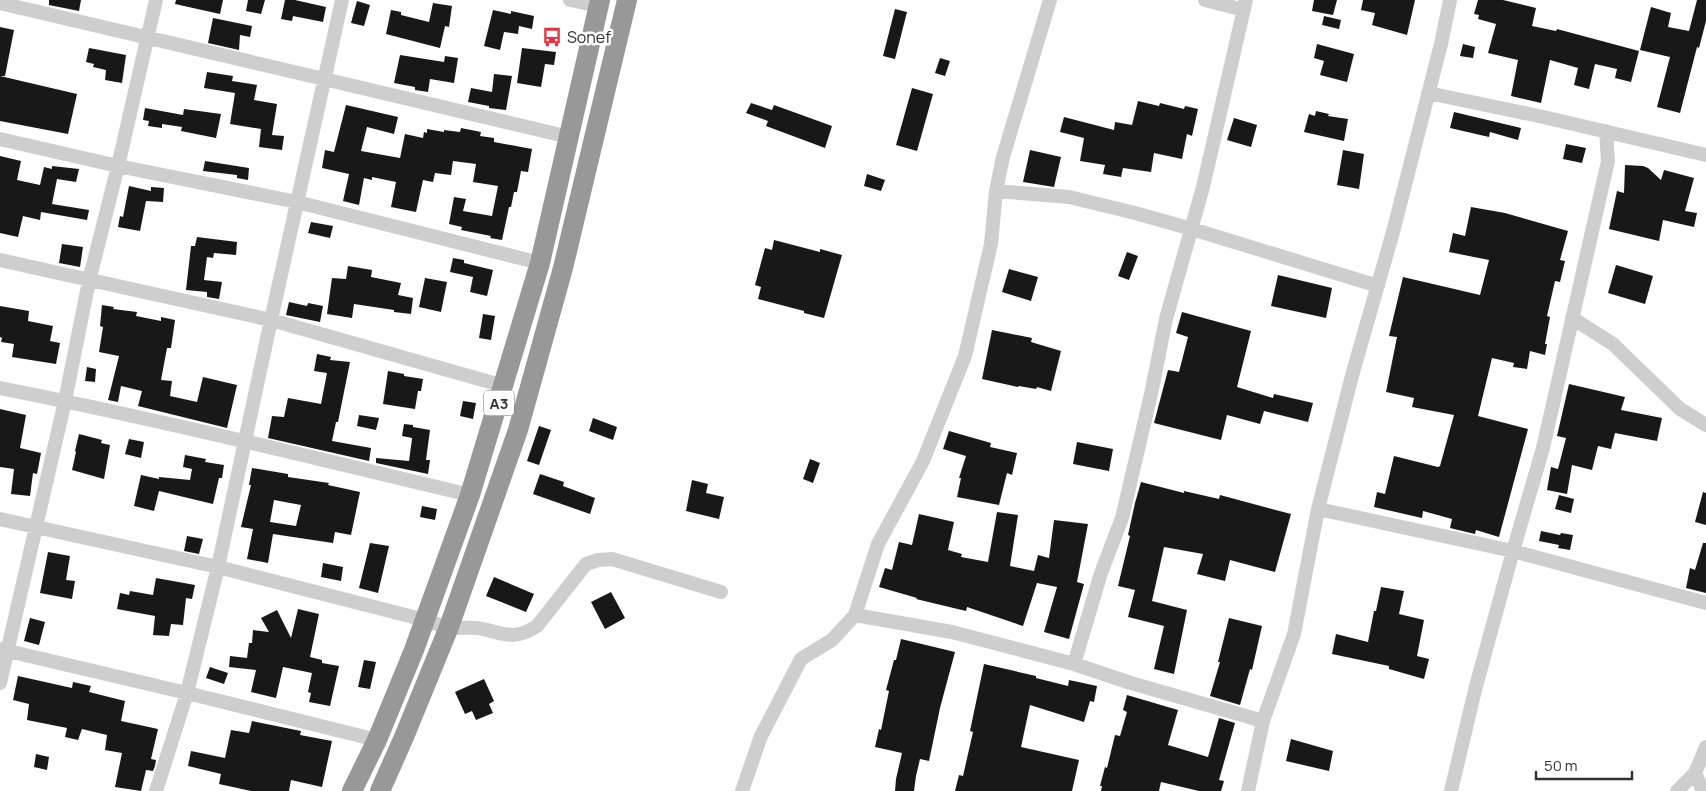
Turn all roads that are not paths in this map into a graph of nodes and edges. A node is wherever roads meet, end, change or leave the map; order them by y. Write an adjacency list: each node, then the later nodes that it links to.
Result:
1 (156, 0): 11 (street)
2 (342, 0): 12 (street)
3 (570, 0): 9 (street)
4 (627, 0): 22 (highway, A3)
5 (1050, 0): 19 (street)
6 (1205, 0): 10 (street)
7 (1450, 0): 13 (street)
8 (0, 3): 11 (street)
9 (600, 3): 15 (highway, A3)
10 (1245, 5): 23 (street)
11 (147, 37): 12 (street); 18 (street)
12 (324, 78): 15 (street); 20 (street)
13 (1428, 93): 14 (street); 27 (street)
14 (1606, 131): 17 (street); 28 (street)
15 (568, 138): 21 (highway, A3)
16 (0, 140): 18 (street)
17 (1706, 155)
18 (118, 166): 20 (street); 26 (street)
19 (996, 190): 23 (street); 43 (street)
20 (297, 202): 25 (street); 29 (street)
21 (551, 220): 22 (highway); 25 (highway, A3)
22 (574, 224): 45 (highway, A3)
23 (1192, 229): 27 (street); 47 (street)
24 (0, 260): 26 (street)
25 (540, 263): 30 (highway, A3)
26 (89, 281): 29 (street); 32 (street)
27 (1378, 286): 36 (street)
28 (1572, 318): 33 (street); 39 (street)
29 (271, 320): 30 (street); 34 (street)
30 (504, 386): 35 (highway, A3)
31 (0, 388): 32 (street)
32 (65, 401): 34 (street); 38 (street)
33 (1706, 425)
34 (245, 441): 35 (street); 40 (street)
35 (470, 495): 44 (highway, A3)
36 (1318, 509): 39 (street); 50 (street)
37 (0, 519): 38 (street)
38 (35, 527): 40 (street); 46 (street)
39 (1513, 551): 42 (street); 59 (street)
40 (218, 567): 44 (street); 49 (street)
41 (721, 592): 45 (street)
42 (1706, 603)
43 (855, 615): 47 (street); 57 (street)
44 (425, 620): 45 (street); 51 (highway, A3)
45 (449, 628): 56 (highway, A3)
46 (4, 650): 48 (street); 49 (street)
47 (1074, 664): 50 (street)
48 (0, 683)
49 (187, 693): 51 (street); 54 (street)
50 (1263, 721): 58 (street)
51 (377, 740): 55 (highway, A3)
52 (1706, 747): 53 (street)
53 (1695, 773): 60 (street); 61 (street)
54 (156, 791)
55 (352, 791)
56 (380, 791)
57 (742, 791)
58 (1248, 791)
59 (1451, 791)
60 (1677, 791)
61 (1703, 791)

